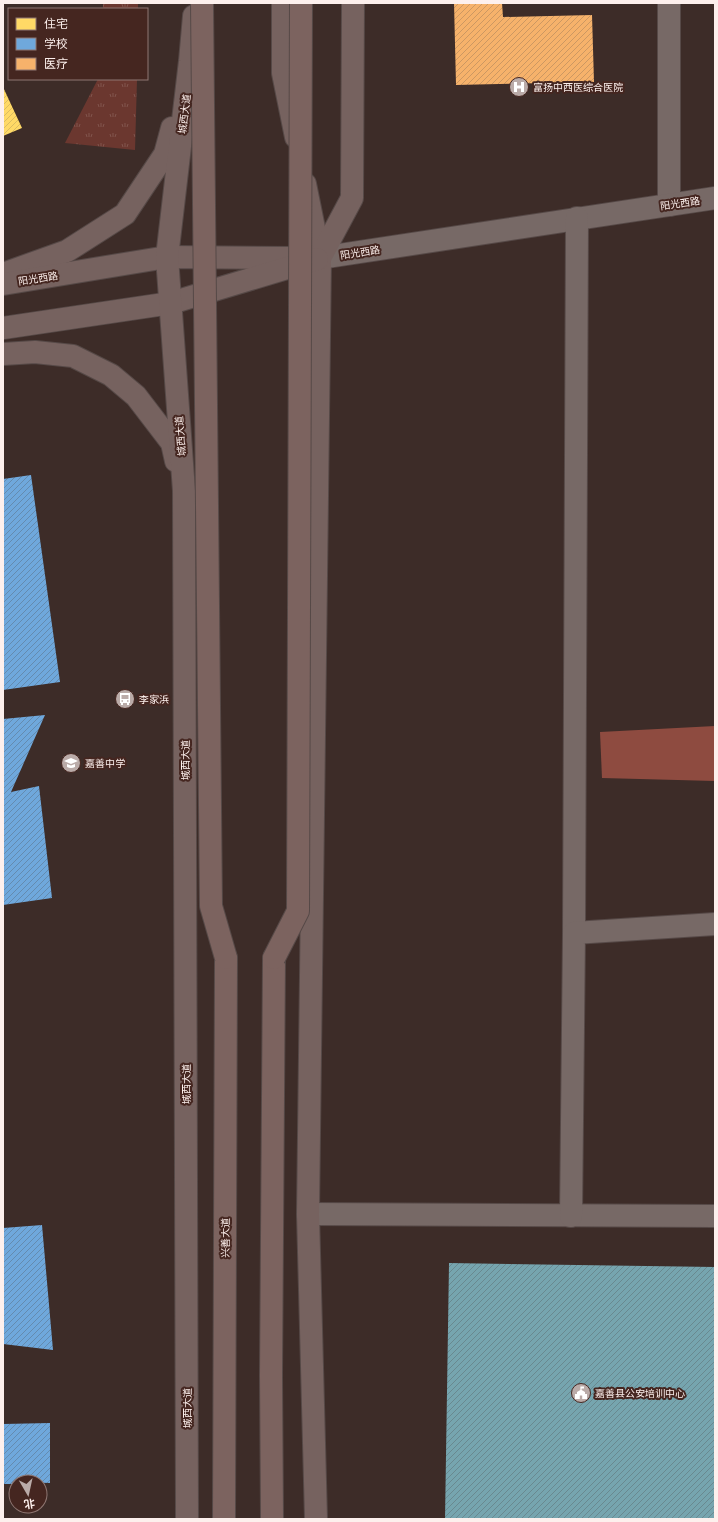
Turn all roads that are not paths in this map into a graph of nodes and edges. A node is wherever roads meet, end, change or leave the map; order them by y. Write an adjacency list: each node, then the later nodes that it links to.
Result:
1 (195, 3): 7 (main road, 城西大道)
2 (202, 3): 25 (highway, 兴善大道, bridge)
3 (283, 3): 12 (main road)
4 (301, 3): 26 (highway, bridge)
5 (353, 3): 12 (main road)
6 (669, 3): 9 (street)
7 (190, 61): 11 (main road, 城西大道); 13 (main road)
8 (715, 198): 9 (street, 阳光西路)
9 (670, 205): 10 (street, 阳光西路)
10 (577, 218): 12 (street, 阳光西路); 20 (street)
11 (167, 257): 12 (main road, 阳光西路); 14 (main road, 阳光西路); 15 (main road, 城西大道)
12 (320, 258): 15 (main road); 21 (main road)
13 (3, 274)
14 (3, 284)
15 (171, 303): 16 (main road); 18 (main road, 城西大道)
16 (3, 328)
17 (3, 354): 18 (main road)
18 (184, 491): 24 (main road, 城西大道)
19 (715, 924): 20 (street)
20 (574, 934): 22 (street)
21 (308, 1214): 22 (street); 27 (main road)
22 (571, 1216): 23 (street)
23 (715, 1216)
24 (187, 1519)
25 (224, 1519)
26 (272, 1519)
27 (316, 1519)

